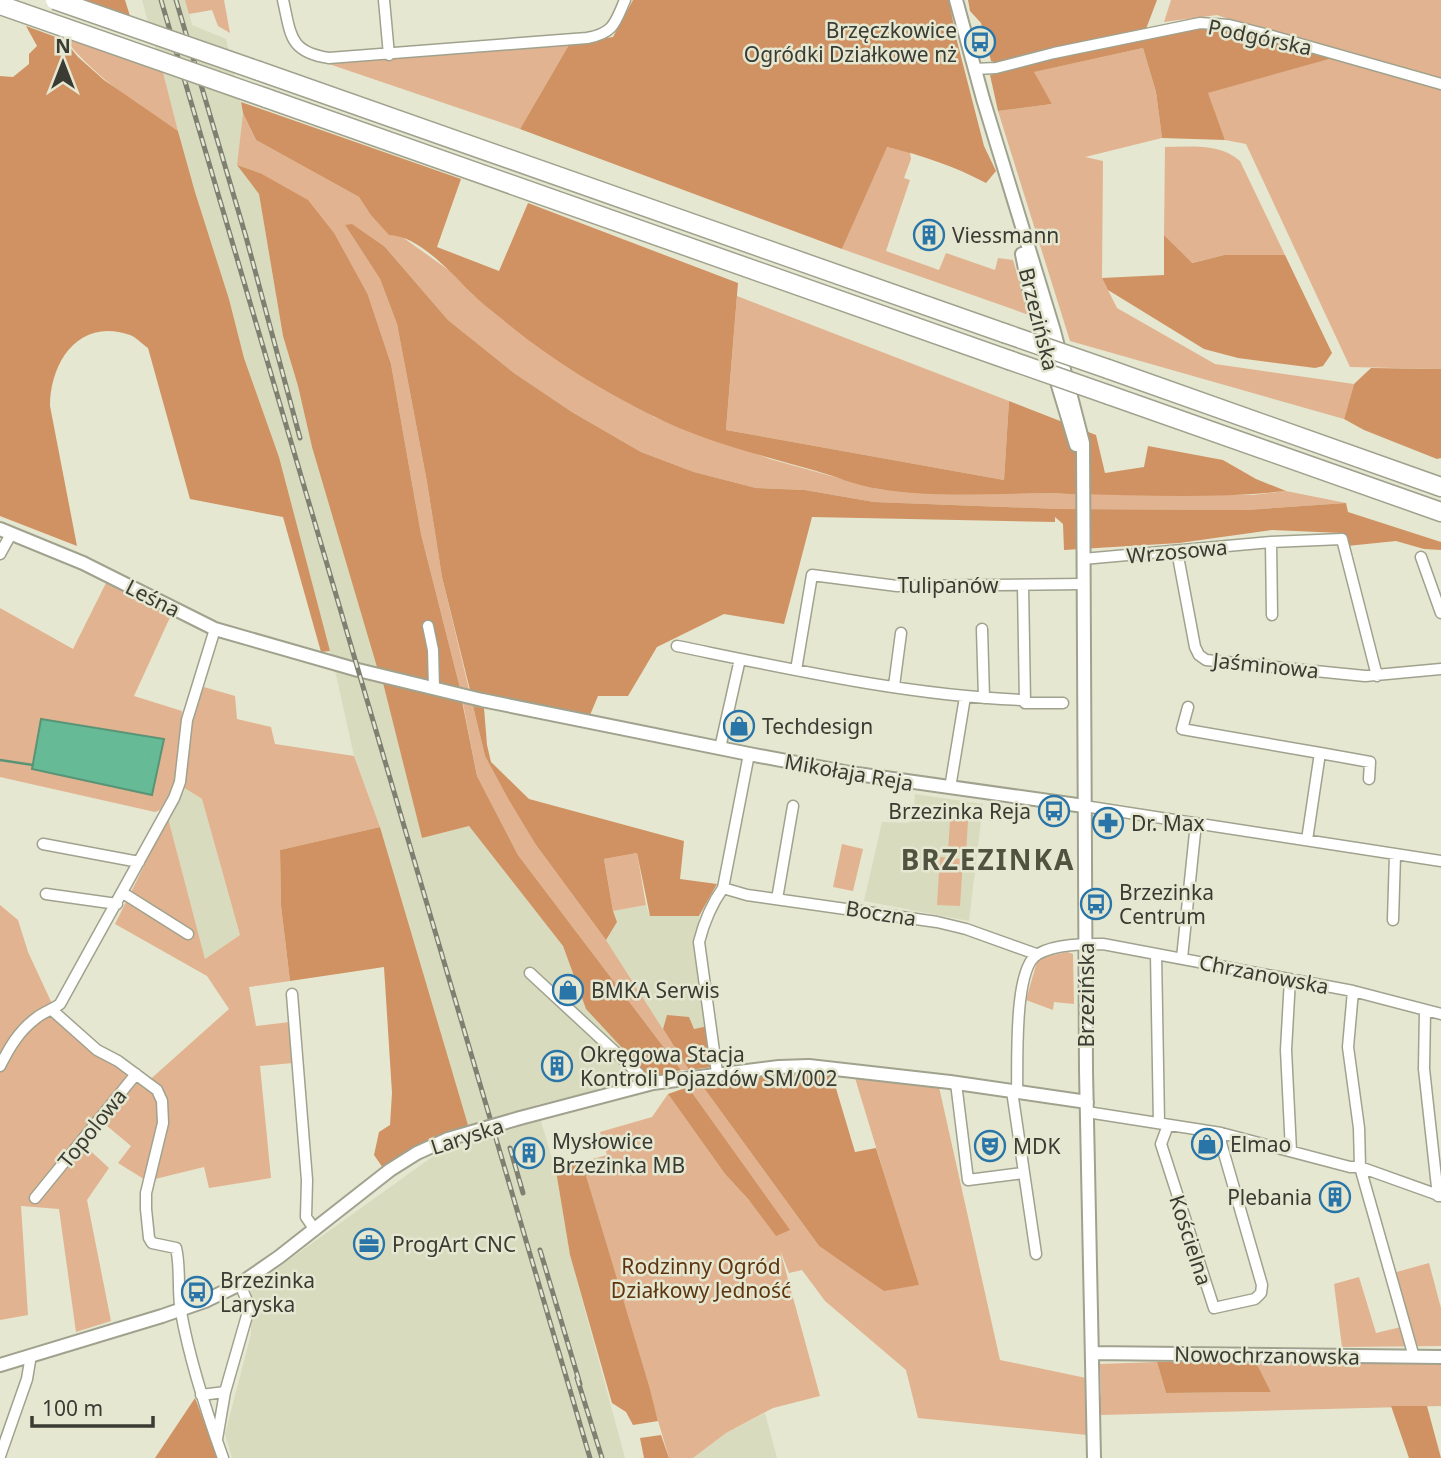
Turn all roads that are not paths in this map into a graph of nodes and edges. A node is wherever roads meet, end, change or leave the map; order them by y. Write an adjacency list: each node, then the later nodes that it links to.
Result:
1 (55, 0): 10 (highway, bridge)
2 (283, 0): 7 (street)
3 (384, 0): 7 (street)
4 (625, 0): 7 (street)
5 (956, 0): 8 (street, Brzezińska)
6 (0, 5): 11 (highway, bridge)
7 (389, 55)
8 (974, 69): 9 (street, Podgórska); 17 (street, Brzezińska)
9 (1441, 83)
10 (1441, 487)
11 (1437, 511)
12 (6, 531): 15 (street); 23 (street, Leśna)
13 (1271, 542): 14 (street, Wrzosowa); 21 (street); 31 (street, Wrzosowa)
14 (1177, 551): 17 (street, Wrzosowa); 31 (street, Jaśminowa)
15 (0, 555)
16 (1421, 557): 20 (street)
17 (1083, 559): 18 (street, Brzezińska)
18 (1083, 584): 19 (street, Tulipanów); 45 (street, Brzezińska)
19 (1023, 585): 30 (street, Tulipanów); 36 (street)
20 (1441, 613)
21 (1272, 615)
22 (428, 626): 33 (street)
23 (215, 629): 27 (street, Leśna); 50 (street)
24 (982, 629): 35 (street)
25 (901, 633): 32 (street)
26 (677, 646): 28 (street)
27 (310, 656): 33 (street, Mikołaja Reja)
28 (740, 659): 30 (street); 39 (street)
29 (1441, 669): 31 (street, Jaśminowa)
30 (796, 670): 32 (street)
31 (1377, 676)
32 (894, 685): 34 (street)
33 (438, 689): 39 (street, Mikołaja Reja)
34 (965, 697): 35 (street); 43 (street)
35 (984, 698): 36 (street)
36 (1025, 701): 37 (street)
37 (1063, 703)
38 (1188, 708): 40 (street)
39 (720, 748): 41 (street, Mikołaja Reja)
40 (1320, 753): 42 (street); 47 (street)
41 (750, 754): 43 (street, Mikołaja Reja); 52 (street)
42 (1369, 779)
43 (950, 788): 45 (street, Mikołaja Reja)
44 (793, 806): 55 (street, Mikołaja Reja)
45 (1084, 806): 46 (street, Mikołaja Reja); 59 (street, Brzezińska)
46 (1196, 823): 47 (street, Mikołaja Reja); 62 (street)
47 (1307, 840): 49 (street, Mikołaja Reja)
48 (43, 844): 50 (street)
49 (1395, 855): 51 (street, Mikołaja Reja); 57 (street)
50 (139, 862): 53 (street)
51 (1441, 862)
52 (723, 888): 55 (street, Boczna); 71 (street)
53 (123, 893): 56 (street); 58 (street)
54 (46, 894): 56 (street)
55 (777, 899): 60 (street, Boczna)
56 (117, 904): 67 (street)
57 (1393, 920)
58 (188, 934)
59 (1086, 944): 60 (street, Chrzanowska); 61 (street, Chrzanowska); 76 (street, Brzezińska)
60 (1036, 954): 75 (street)
61 (1156, 954): 62 (street, Chrzanowska); 77 (street)
62 (1182, 958): 64 (street, Chrzanowska)
63 (530, 973): 74 (street)
64 (1290, 979): 65 (street, Chrzanowska); 79 (street)
65 (1353, 991): 68 (street, Chrzanowska); 80 (street)
66 (292, 994): 84 (street)
67 (52, 1010): 70 (street); 72 (street, Topolowa)
68 (1425, 1011): 69 (street, Chrzanowska); 82 (street)
69 (1441, 1014)
70 (0, 1066)
71 (717, 1073): 73 (street, Laryska); 74 (street, Laryska)
72 (136, 1074): 83 (street, Topolowa); 87 (street)
73 (956, 1083): 75 (street, Laryska); 81 (street)
74 (642, 1086): 84 (street, Laryska, bridge)
75 (1014, 1092): 76 (street, Laryska); 81 (street)
76 (1087, 1107): 77 (street); 88 (street, Brzezińska)
77 (1163, 1124): 78 (street); 78 (street, Kościelna)
78 (1221, 1133): 79 (street)
79 (1291, 1151): 80 (street)
80 (1360, 1167): 82 (street); 90 (street)
81 (1023, 1173): 85 (street)
82 (1440, 1196)
83 (34, 1198)
84 (315, 1230): 86 (street, Laryska)
85 (1036, 1254)
86 (240, 1284): 87 (street, Laryska); 93 (street)
87 (180, 1309): 89 (street, Laryska); 94 (street)
88 (1092, 1353): 90 (street, Nowochrzanowska); 98 (street, Brzezińska)
89 (31, 1355): 92 (street, Laryska); 96 (street)
90 (1414, 1357): 91 (street, Nowochrzanowska)
91 (1441, 1357)
92 (0, 1365)
93 (225, 1392): 94 (street); 95 (street)
94 (201, 1395): 95 (street)
95 (217, 1441): 97 (street)
96 (0, 1457)
97 (223, 1458)
98 (1094, 1458)

